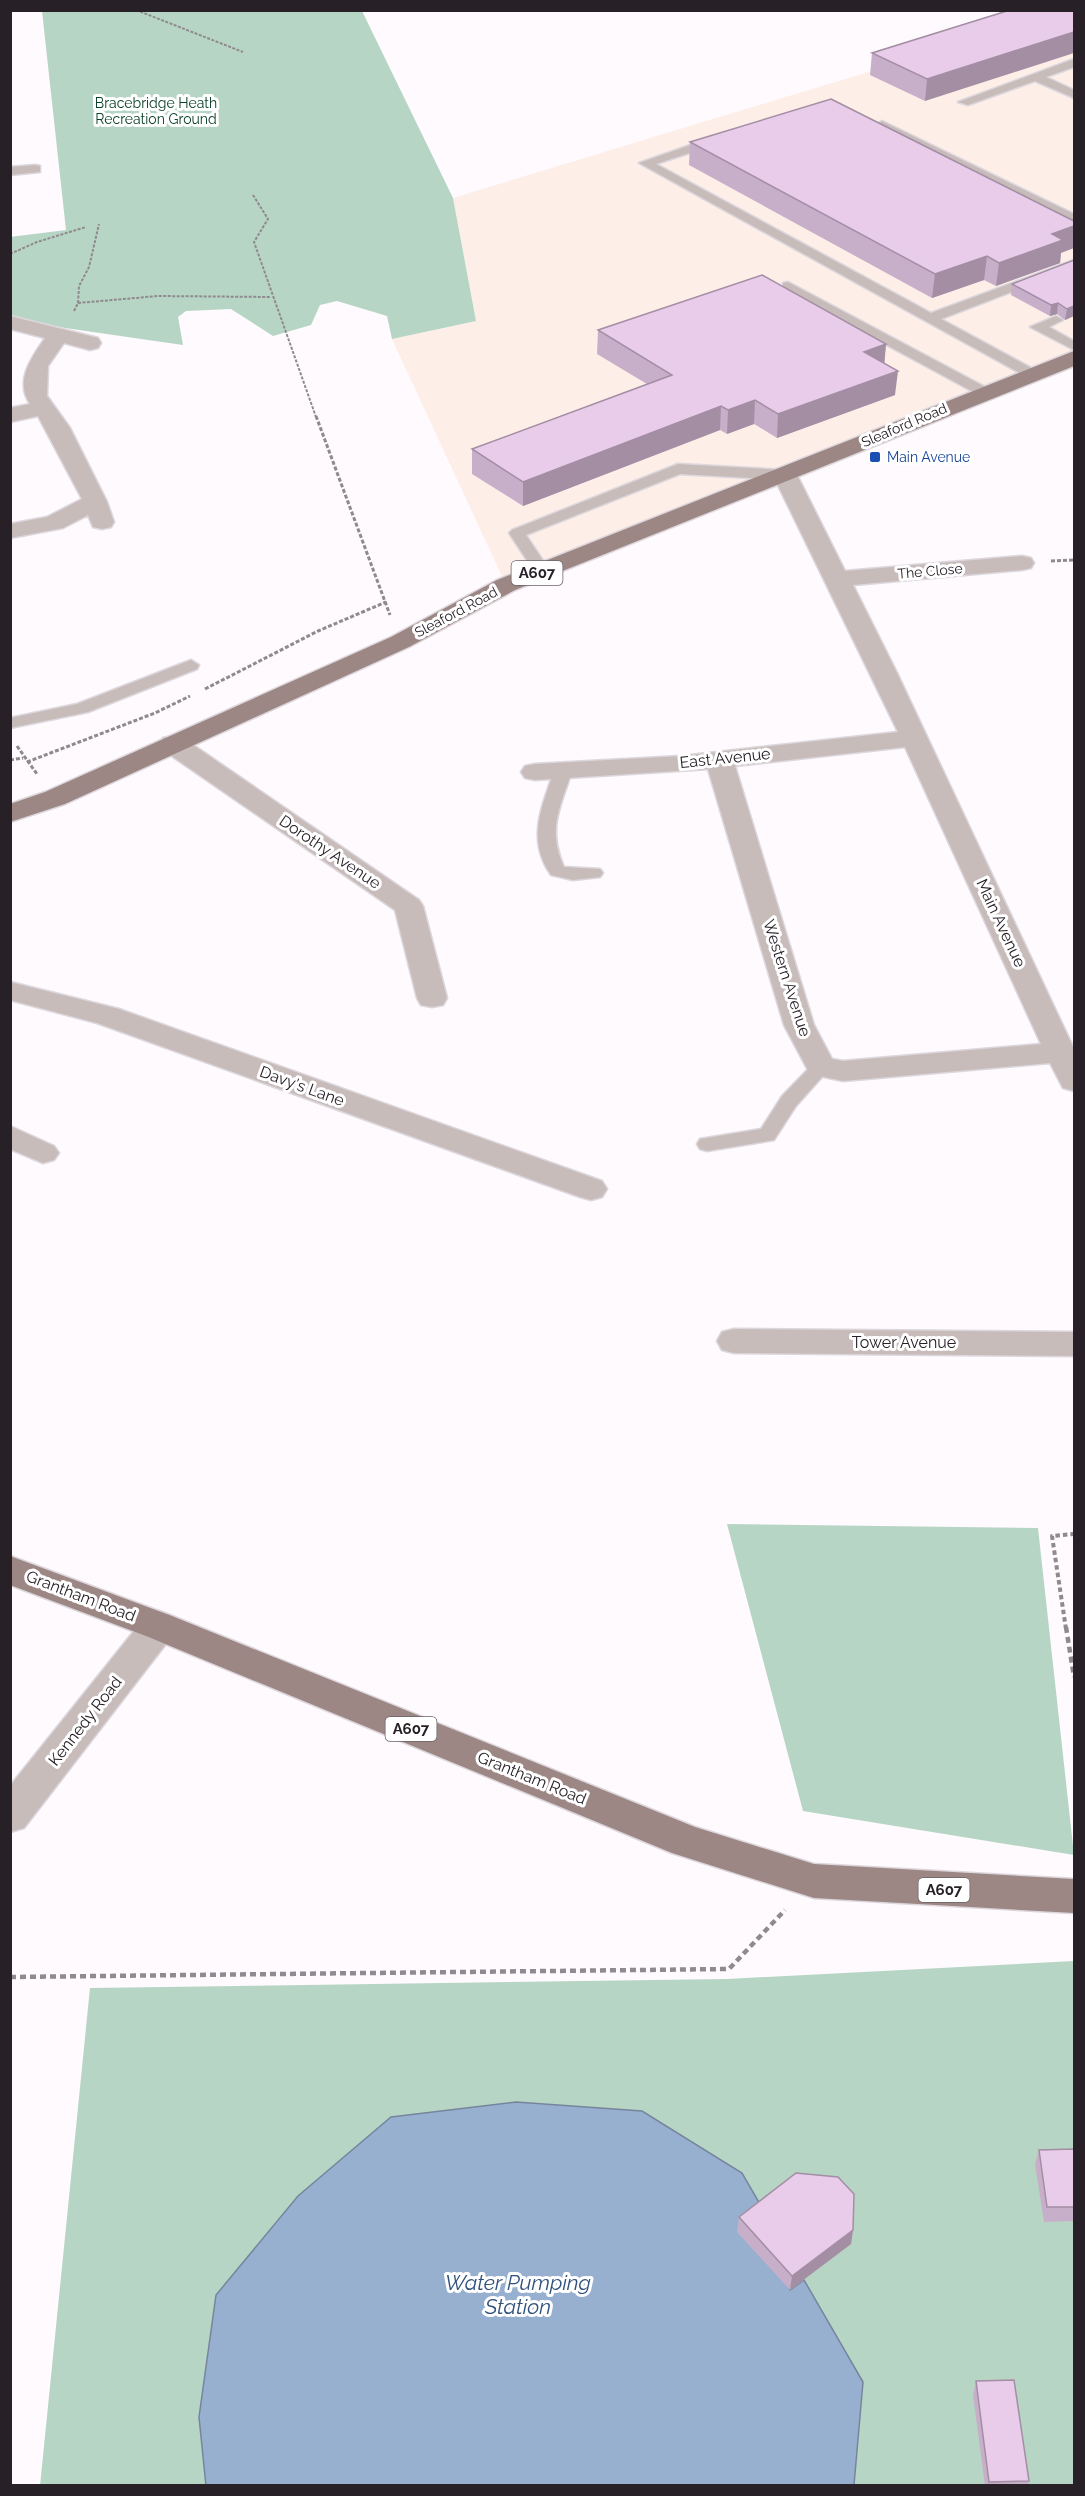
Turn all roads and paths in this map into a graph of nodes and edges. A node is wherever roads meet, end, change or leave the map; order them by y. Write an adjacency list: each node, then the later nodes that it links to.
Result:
1 (136, 10): 2 (path)
2 (243, 52)
3 (1074, 63): 4 (lane)
4 (1036, 77): 5 (lane); 6 (lane)
5 (1074, 94)
6 (964, 102)
7 (865, 117): 12 (lane)
8 (734, 134): 20 (lane)
9 (35, 169): 10 (lane)
10 (10, 171)
11 (253, 195): 18 (path)
12 (1074, 219)
13 (99, 224): 19 (path)
14 (86, 227): 15 (path)
15 (10, 254)
16 (1074, 264): 20 (lane)
17 (788, 286): 28 (lane)
18 (271, 297): 19 (path); 36 (path)
19 (78, 303): 23 (path)
20 (928, 319): 27 (lane)
21 (1056, 320): 25 (lane)
22 (10, 322): 23 (street)
23 (63, 328): 24 (street); 29 (street)
24 (90, 343)
25 (1074, 346)
26 (1074, 358): 27 (main road, Sleaford Road / A607)
27 (1032, 374): 28 (main road, Sleaford Road / A607)
28 (984, 392): 31 (main road, Sleaford Road / A607)
29 (44, 408): 30 (street); 32 (street)
30 (10, 416)
31 (785, 475): 34 (main road, Sleaford Road / A607); 34 (lane); 35 (street, Main Avenue)
32 (10, 531)
33 (1022, 563): 35 (street, The Close)
34 (542, 571): 36 (main road, Sleaford Road / A607)
35 (838, 579): 39 (street, Main Avenue)
36 (400, 642): 41 (main road, Sleaford Road / A607)
37 (191, 665): 38 (lane)
38 (10, 723)
39 (915, 738): 43 (street, East Avenue); 52 (street, Main Avenue)
40 (15, 743): 42 (path)
41 (172, 744): 47 (main road, Sleaford Road / A607); 51 (street, Dorothy Avenue)
42 (23, 758): 44 (path); 47 (path)
43 (719, 759): 45 (street, East Avenue); 53 (street, Western Avenue)
44 (10, 760)
45 (563, 771): 46 (street, East Avenue); 49 (lane)
46 (535, 772)
47 (55, 798): 48 (main road, Sleaford Road / A607)
48 (10, 814)
49 (594, 873)
50 (10, 991): 58 (street, Davy's Lane)
51 (432, 998)
52 (1061, 1052): 53 (street); 54 (street, Main Avenue)
53 (820, 1067): 56 (lane)
54 (1074, 1081)
55 (10, 1136): 57 (street)
56 (707, 1144)
57 (43, 1153)
58 (591, 1189)
59 (734, 1341): 60 (street, Tower Avenue)
60 (1074, 1344)
61 (1074, 1534): 64 (path)
62 (10, 1569): 63 (main road, Grantham Road / A607)
63 (159, 1626): 65 (street, Kennedy Road); 66 (main road, Grantham Road / A607)
64 (1074, 1677)
65 (10, 1816)
66 (814, 1881): 67 (main road, Grantham Road / A607); 68 (path)
67 (1074, 1896)
68 (10, 1977)

